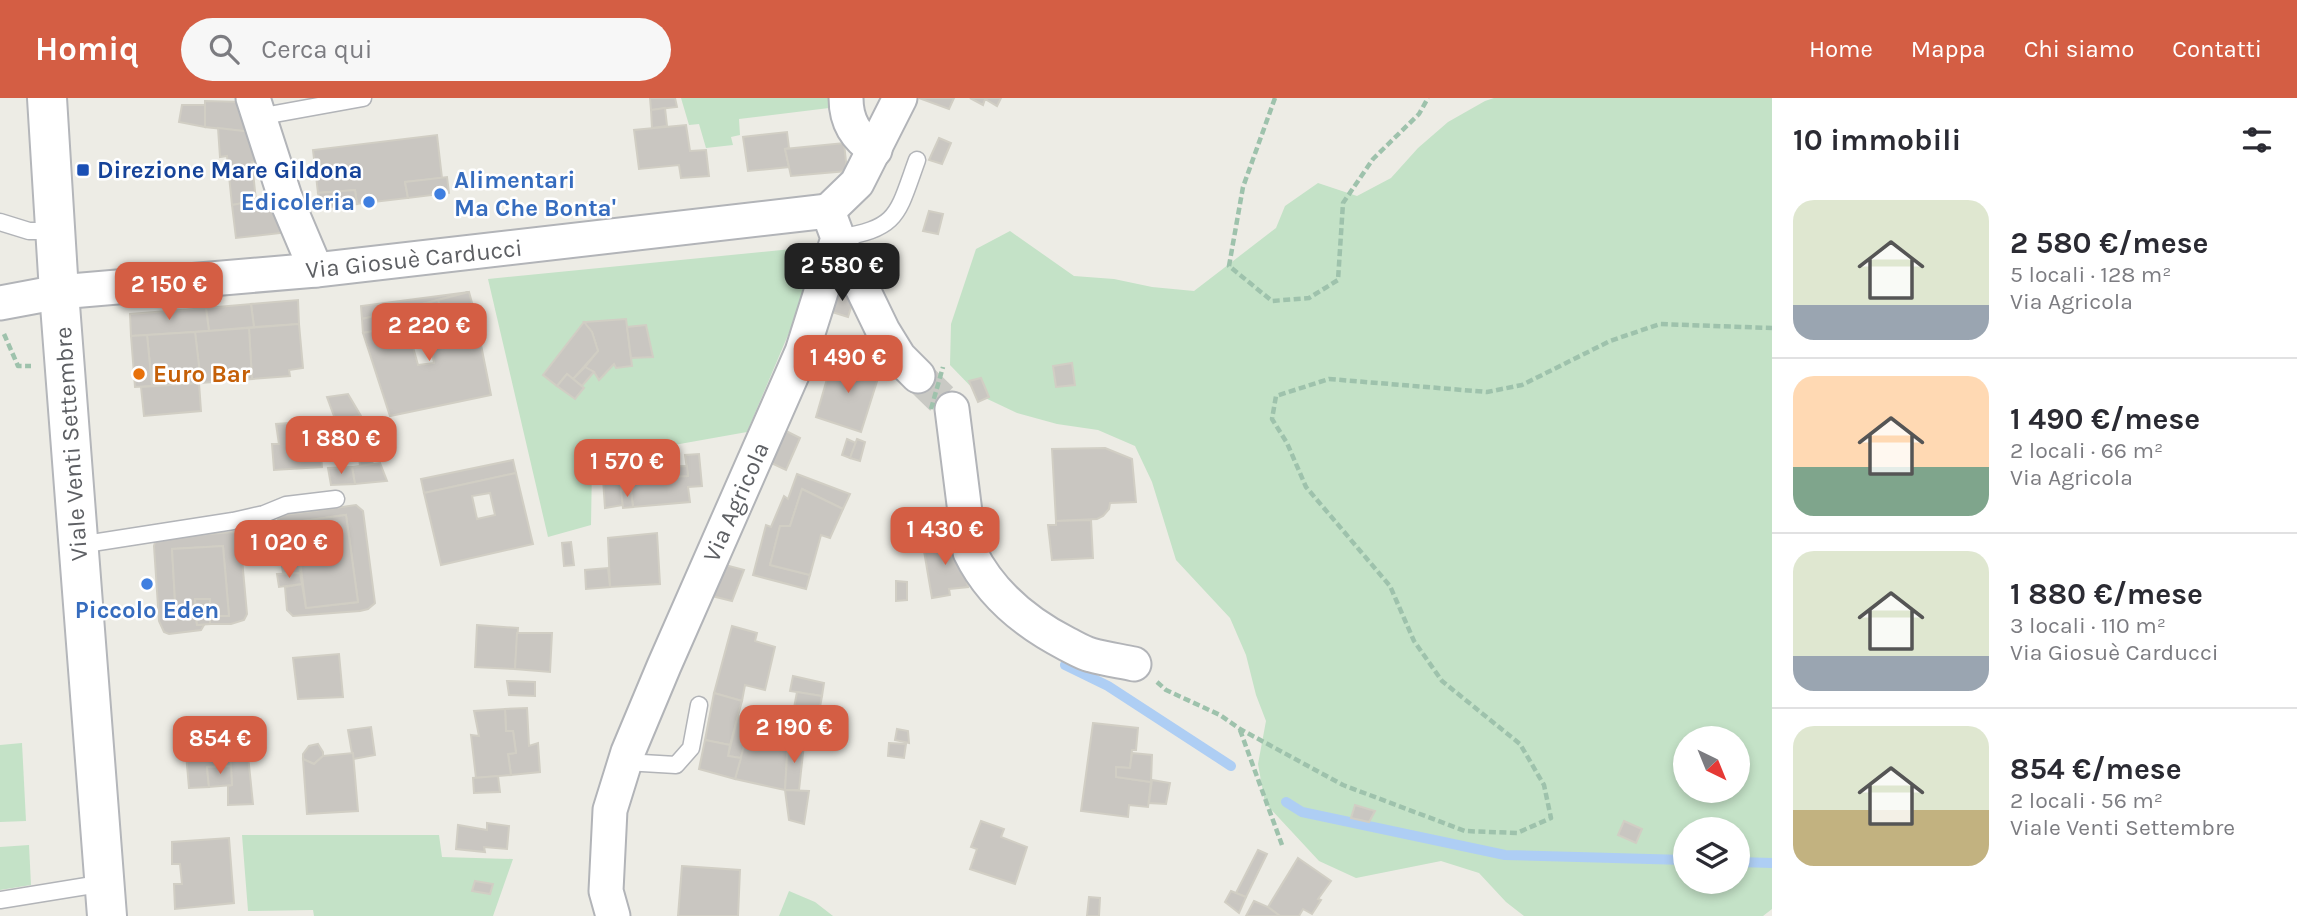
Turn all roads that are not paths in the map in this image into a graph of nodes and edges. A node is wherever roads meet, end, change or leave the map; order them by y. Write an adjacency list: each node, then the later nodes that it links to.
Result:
1 (47, 98): 10 (main road, Viale Venti Settembre)
2 (363, 98): 5 (lane)
3 (846, 98): 6 (street)
4 (900, 98): 6 (street)
5 (256, 108): 11 (street)
6 (875, 150): 9 (street)
7 (917, 160): 9 (lane)
8 (0, 222): 10 (lane)
9 (833, 225): 11 (street, Via Giosuè Carducci); 14 (street); 20 (street, Via Agricola)
10 (55, 231): 12 (main road, Viale Venti Settembre)
11 (316, 270): 12 (street, Via Giosuè Carducci)
12 (59, 292): 13 (street, Via Giosuè Carducci); 17 (main road, Viale Venti Settembre)
13 (0, 303)
14 (931, 372)
15 (942, 409): 18 (street)
16 (336, 499): 17 (lane)
17 (79, 545): 22 (main road, Viale Venti Settembre)
18 (1134, 664)
19 (699, 705): 20 (lane)
20 (625, 762): 23 (street, Via Agricola)
21 (0, 900): 22 (lane)
22 (106, 900)
23 (613, 916)

